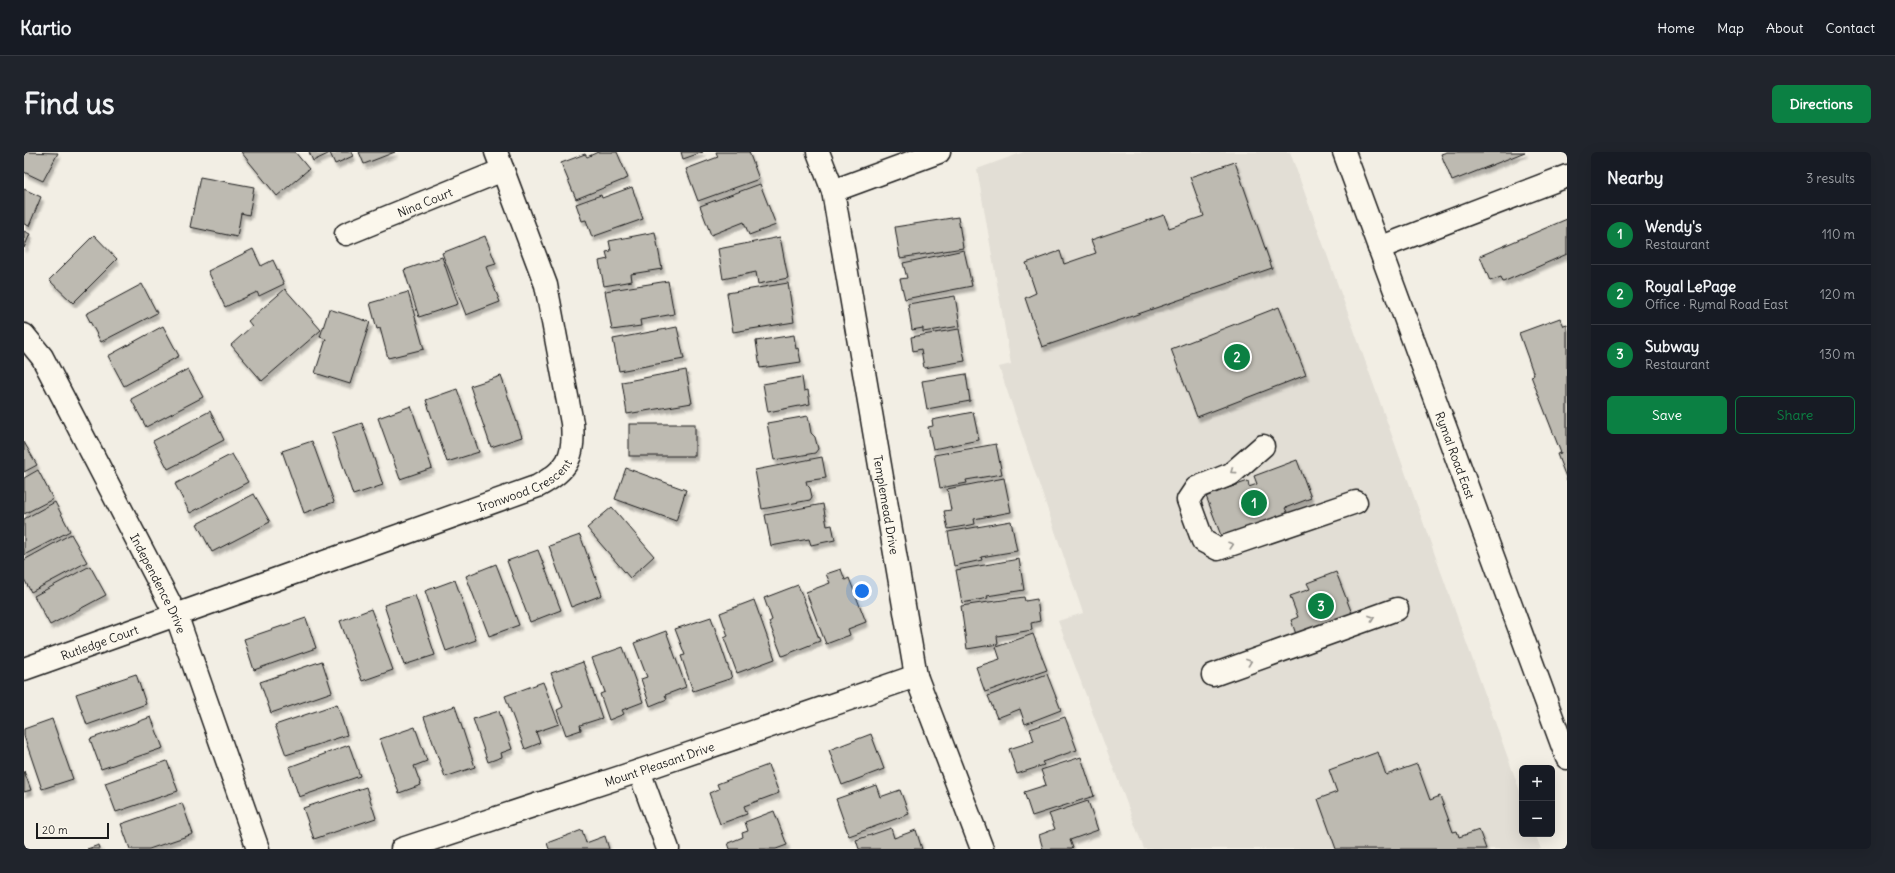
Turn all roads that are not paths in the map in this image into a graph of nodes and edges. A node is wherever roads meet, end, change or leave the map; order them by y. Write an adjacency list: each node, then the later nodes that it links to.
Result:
1 (818, 152): 6 (street, Templemead Drive)
2 (939, 152): 6 (street)
3 (1344, 152): 8 (street, Rymal Road East)
4 (499, 161): 7 (street, Nina Court); 13 (street, Ironwood Crescent)
5 (1567, 176): 8 (street)
6 (833, 191): 16 (street, Templemead Drive)
7 (346, 234)
8 (1379, 248): 17 (street, Rymal Road East)
9 (24, 335): 13 (street, Independence Drive)
10 (1263, 446): 11 (street, one-way to 11)
11 (1356, 502)
12 (1397, 609): 15 (street, one-way to 12)
13 (175, 614): 14 (street, Rutledge Court); 19 (street, Independence Drive)
14 (24, 669)
15 (1213, 675)
16 (916, 676): 18 (street, Mount Pleasant Drive); 22 (street, Templemead Drive)
17 (1567, 758)
18 (639, 770): 20 (street, Mount Pleasant Drive); 21 (street)
19 (258, 849)
20 (402, 849)
21 (668, 849)
22 (982, 849)

